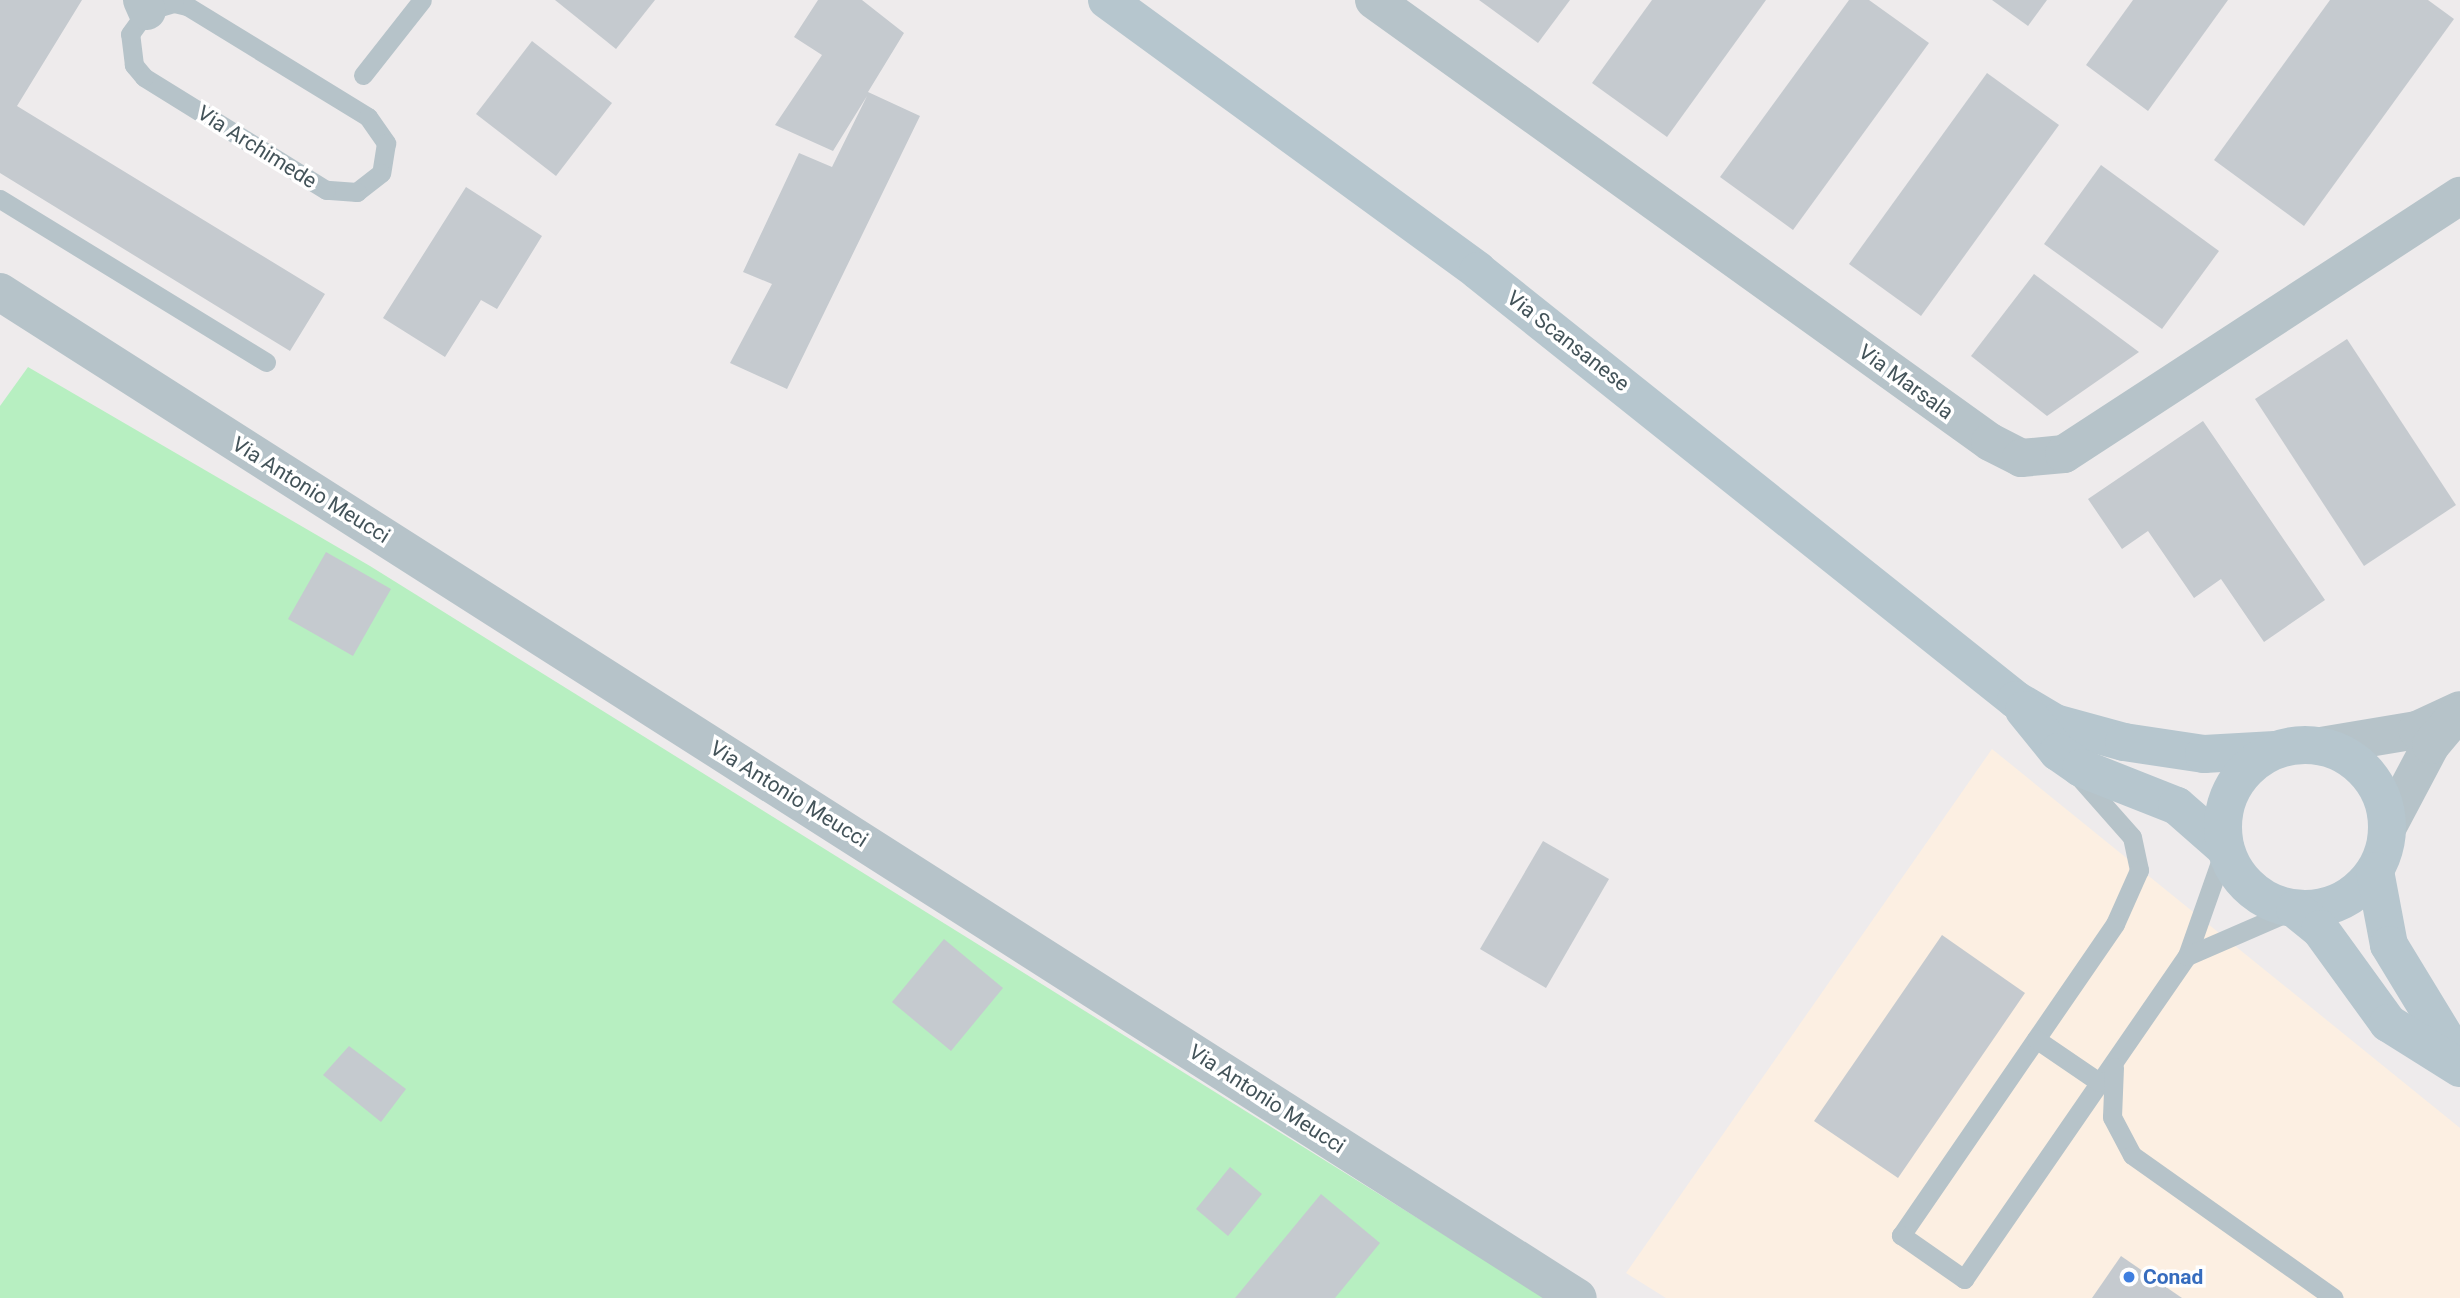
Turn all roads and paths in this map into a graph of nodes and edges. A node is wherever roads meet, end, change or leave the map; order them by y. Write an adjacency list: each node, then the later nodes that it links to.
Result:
1 (422, 0): 5 (lane)
2 (1107, 0): 10 (main road, Via Scansanese)
3 (1374, 0): 6 (street, Via Marsala)
4 (145, 5): 4 (lane, Via Archimede)
5 (363, 75)
6 (2460, 196)
7 (0, 200): 9 (lane)
8 (0, 292): 25 (street, Via Antonio Meucci)
9 (266, 362)
10 (2016, 700): 13 (main road, Via Scansanese); 14 (main road, Via Scansanese)
11 (2460, 710): 12 (street); 15 (street)
12 (2321, 746): 13 (main road, Via Scansanese); 15 (main road)
13 (2275, 750): 16 (main road)
14 (2058, 752): 16 (main road, Via Scansanese); 20 (lane)
15 (2387, 828): 17 (main road)
16 (2225, 848): 18 (main road, Via Scansanese); 19 (lane)
17 (2375, 871): 18 (main road); 22 (main road)
18 (2295, 909): 19 (lane); 23 (main road, Via Scansanese)
19 (2187, 956): 21 (lane)
20 (2036, 1039): 24 (lane); 24 (lane)
21 (2118, 1056): 24 (lane); 26 (lane)
22 (2460, 1062)
23 (2460, 1068)
24 (2099, 1082)
25 (1578, 1298)
26 (2334, 1298)

